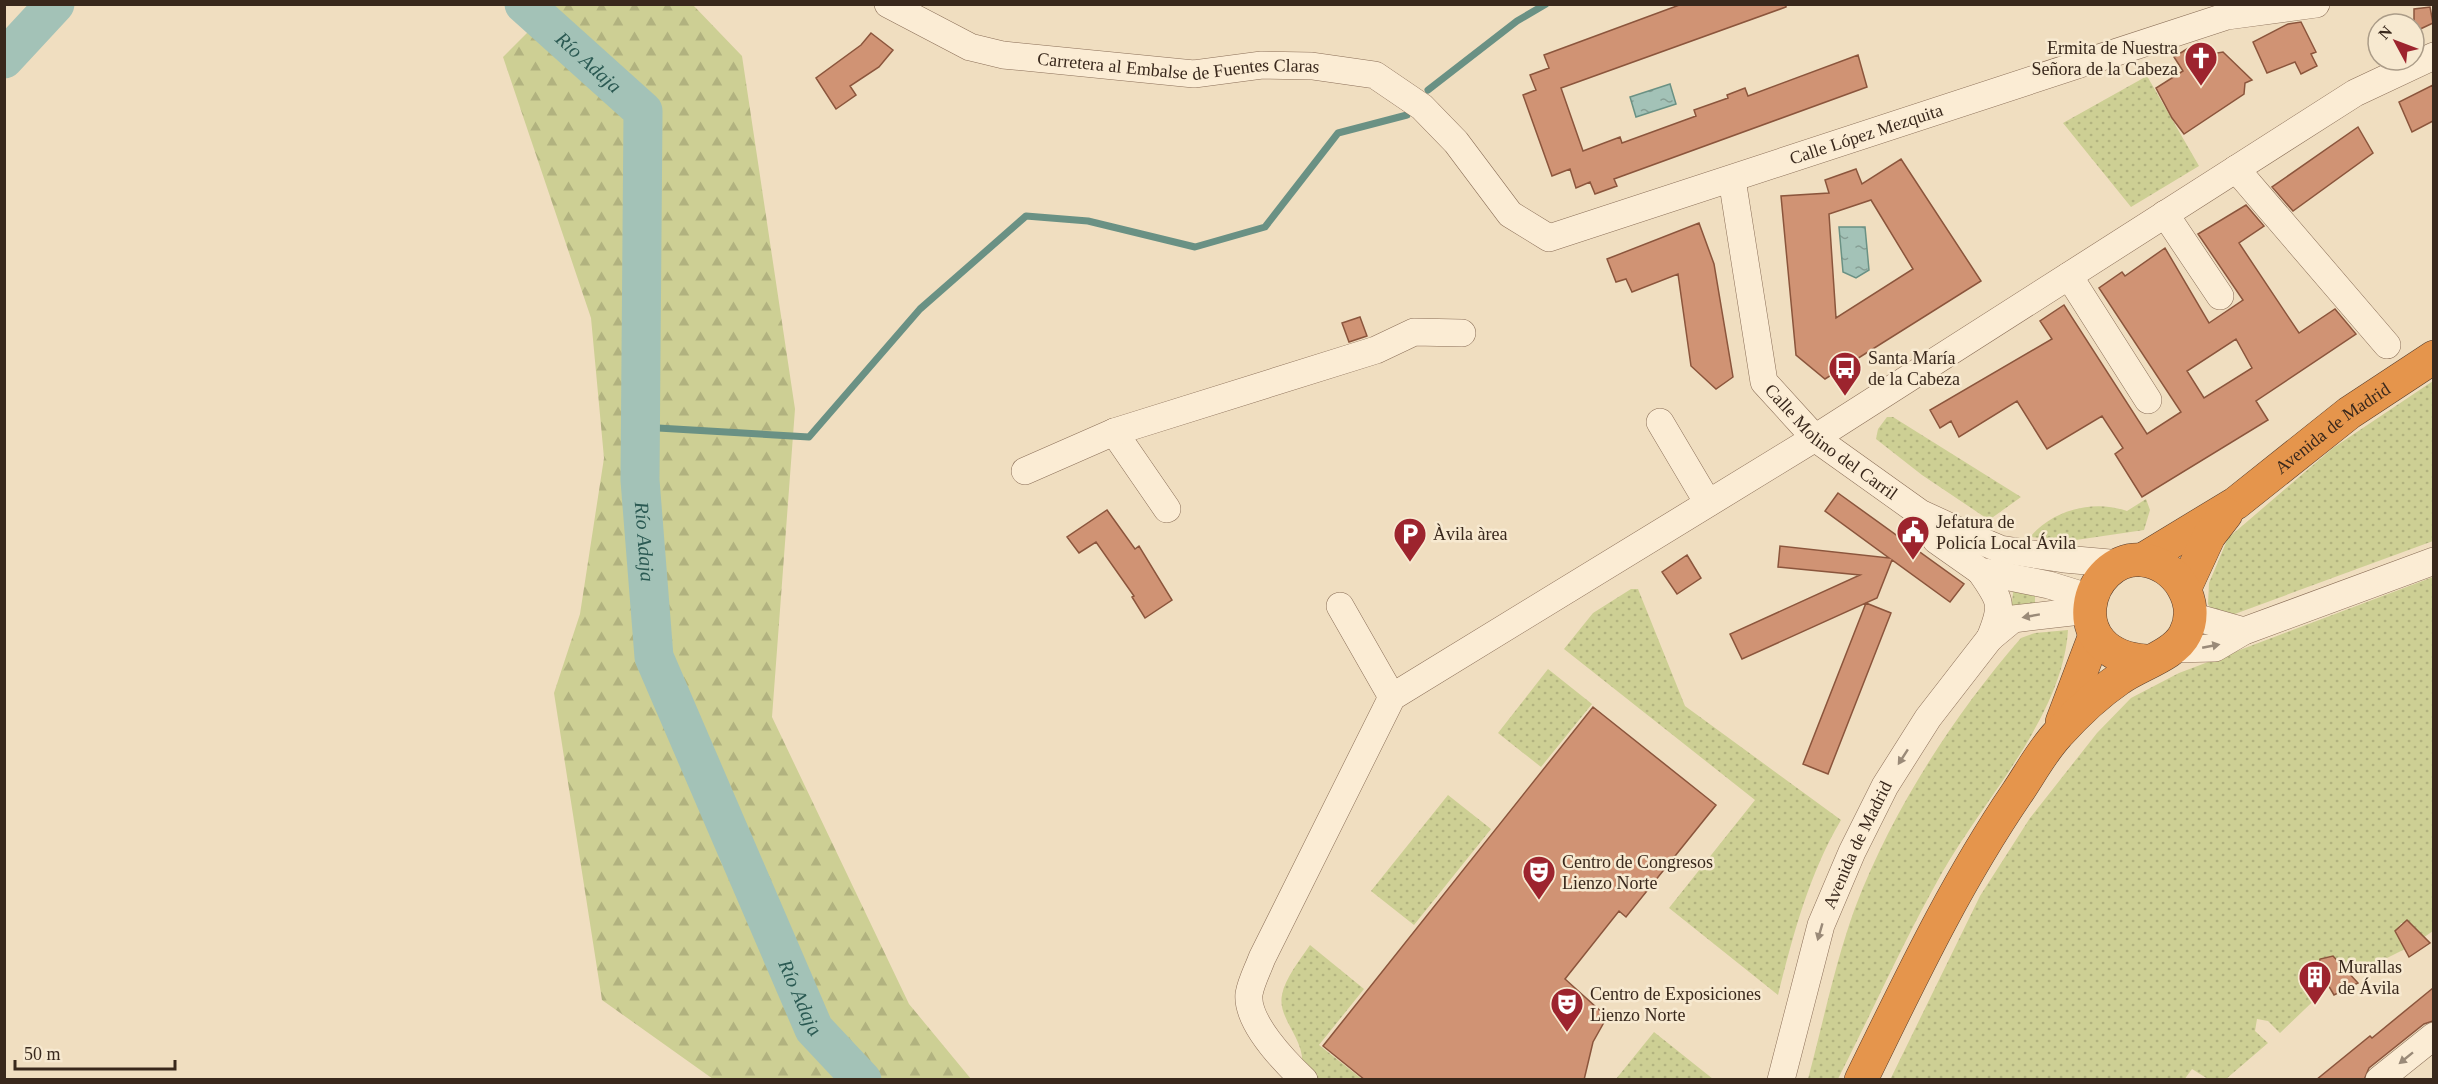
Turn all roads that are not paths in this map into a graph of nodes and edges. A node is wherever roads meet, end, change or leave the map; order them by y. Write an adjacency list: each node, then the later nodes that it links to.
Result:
1 (888, 4): 4 (street, Carretera al Embalse de Fuentes Claras)
2 (2316, 4): 6 (street, Calle López Mezquita)
3 (2433, 56): 5 (street)
4 (1456, 142): 6 (street, Calle López Mezquita)
5 (2236, 169): 7 (street); 11 (street)
6 (1732, 179): 16 (street, Calle Molino del Carril)
7 (2165, 214): 8 (street); 9 (street)
8 (2069, 276): 13 (street); 16 (street)
9 (2220, 296)
10 (1462, 333): 15 (street)
11 (2387, 345)
12 (2433, 357): 18 (highway, Avenida de Madrid)
13 (2148, 400)
14 (1660, 422): 19 (street)
15 (1114, 432): 17 (street); 20 (street)
16 (1815, 438): 19 (street); 21 (street, Calle Molino del Carril)
17 (1025, 471)
18 (2235, 502): 23 (highway, Avenida de Madrid); 25 (highway, Avenida de Madrid)
19 (1708, 503): 31 (street)
20 (1167, 509)
21 (1920, 513): 23 (street, Calle Molino del Carril); 24 (street, Calle Molino del Carril)
22 (2433, 561): 28 (street)
23 (2132, 562): 25 (highway); 27 (highway)
24 (1980, 571): 27 (street, Calle Molino del Carril); 29 (street, Avenida de Madrid)
25 (2188, 602): 28 (street); 30 (highway)
26 (1340, 606): 31 (street)
27 (2091, 614): 29 (street, Avenida de Madrid, one-way to 29); 30 (highway); 32 (highway)
28 (2244, 631): 30 (street, one-way to 28)
29 (1990, 638): 35 (street, Avenida de Madrid, one-way to 35)
30 (2160, 655): 32 (highway)
31 (1392, 697): 34 (street)
32 (2057, 735): 36 (highway)
33 (2433, 1036): 37 (street, one-way to 37)
34 (1304, 1080)
35 (1781, 1080)
36 (1861, 1080)
37 (2379, 1080)

